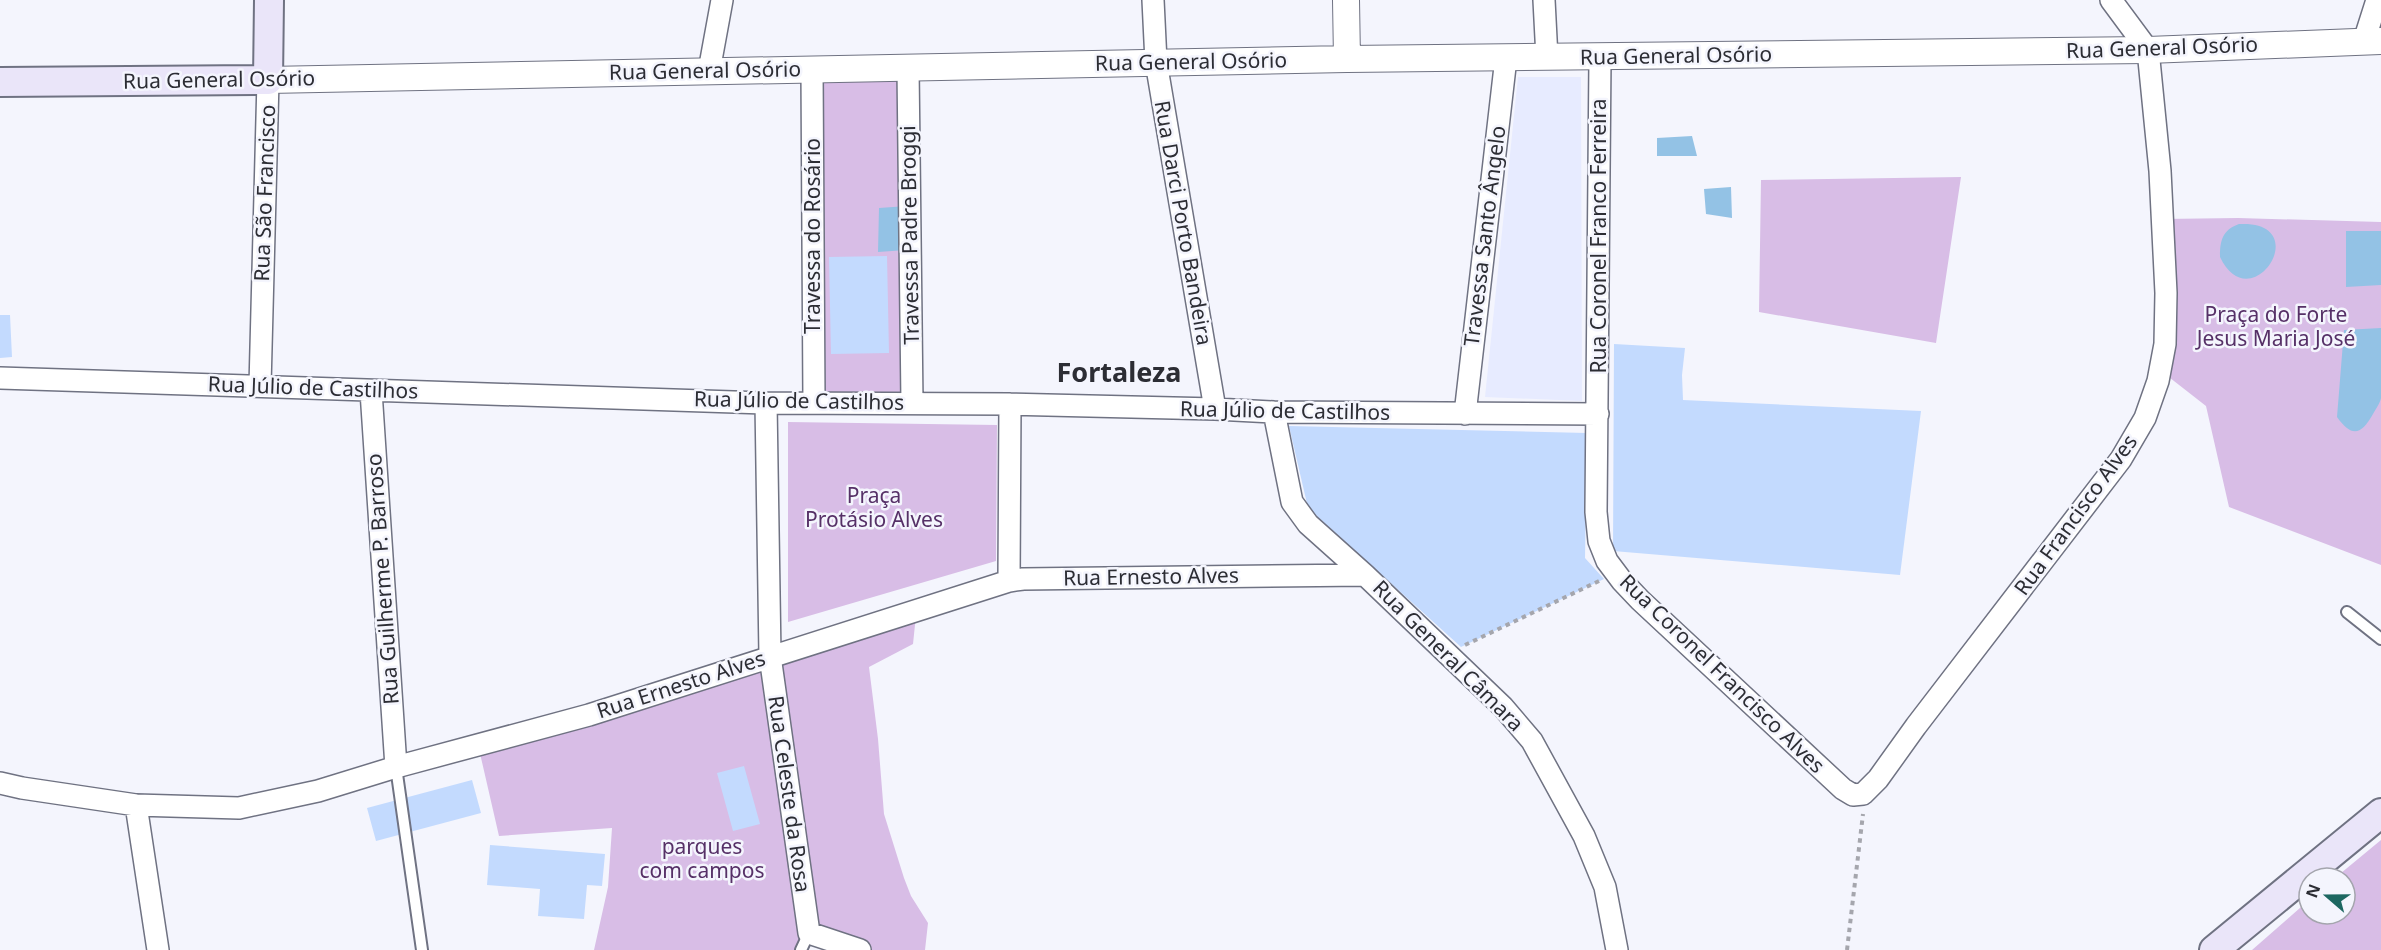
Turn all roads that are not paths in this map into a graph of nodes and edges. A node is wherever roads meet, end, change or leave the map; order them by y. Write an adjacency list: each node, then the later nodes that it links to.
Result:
1 (269, 0): 18 (main road, Rua São Francisco)
2 (722, 0): 17 (street)
3 (1153, 0): 14 (street, Rua Darci Porto Bandeira)
4 (1346, 0): 13 (street)
5 (1544, 0): 11 (street)
6 (2111, 0): 9 (street)
7 (2377, 0): 8 (street)
8 (2372, 41): 9 (street, Rua General Osório)
9 (2148, 50): 12 (street, Rua General Osório); 38 (street, Rua Francisco Alves)
10 (1506, 58): 11 (street, Rua General Osório); 13 (street, Rua General Osório); 29 (street, Travessa Santo Ângelo)
11 (1547, 58): 12 (street, Rua General Osório)
12 (1600, 58): 30 (street, Rua Coronel Franco Ferreira)
13 (1347, 59): 14 (street, Rua General Osório)
14 (1156, 62): 15 (street, Rua General Osório); 27 (street, Rua Darci Porto Bandeira)
15 (908, 68): 16 (street, Rua General Osório); 25 (street, Travessa Padre Broggi)
16 (812, 69): 17 (street, Rua General Osório); 24 (street, Travessa do Rosário)
17 (709, 71): 18 (street, Rua General Osório)
18 (268, 80): 19 (main road, Rua General Osório); 21 (street, Rua São Francisco)
19 (0, 81)
20 (0, 378): 21 (street, Rua Júlio de Castilhos)
21 (260, 386): 22 (street, Rua Júlio de Castilhos)
22 (371, 391): 23 (street, Rua Júlio de Castilhos); 36 (street, Rua Guilherme P. Barroso)
23 (766, 403): 24 (street, Rua Júlio de Castilhos); 35 (street, Rua Celeste da Rosa)
24 (814, 403): 25 (street, Rua Júlio de Castilhos)
25 (912, 403): 26 (street, Rua Júlio de Castilhos)
26 (1010, 404): 27 (street, Rua Júlio de Castilhos); 32 (street)
27 (1215, 409): 28 (street, Rua Júlio de Castilhos)
28 (1274, 412): 29 (street, Rua Júlio de Castilhos); 31 (street, Rua General Câmara)
29 (1465, 414): 30 (street, Rua Júlio de Castilhos)
30 (1598, 414): 38 (street, Rua Coronel Francisco Alves)
31 (1365, 575): 32 (street, Rua Ernesto Alves); 45 (street, Rua General Câmara)
32 (1009, 581): 35 (street, Rua Ernesto Alves)
33 (2347, 612): 34 (lane)
34 (2381, 639)
35 (770, 656): 36 (street, Rua Ernesto Alves); 41 (street, Rua Celeste da Rosa)
36 (396, 767): 39 (street, Rua Ernesto Alves); 43 (lane)
37 (0, 783): 39 (street, Rua Ernesto Alves)
38 (1843, 789)
39 (136, 805): 42 (street)
40 (2381, 813): 46 (main road)
41 (805, 941): 44 (street)
42 (158, 950)
43 (422, 950)
44 (860, 950)
45 (1617, 950)
46 (2214, 950)

